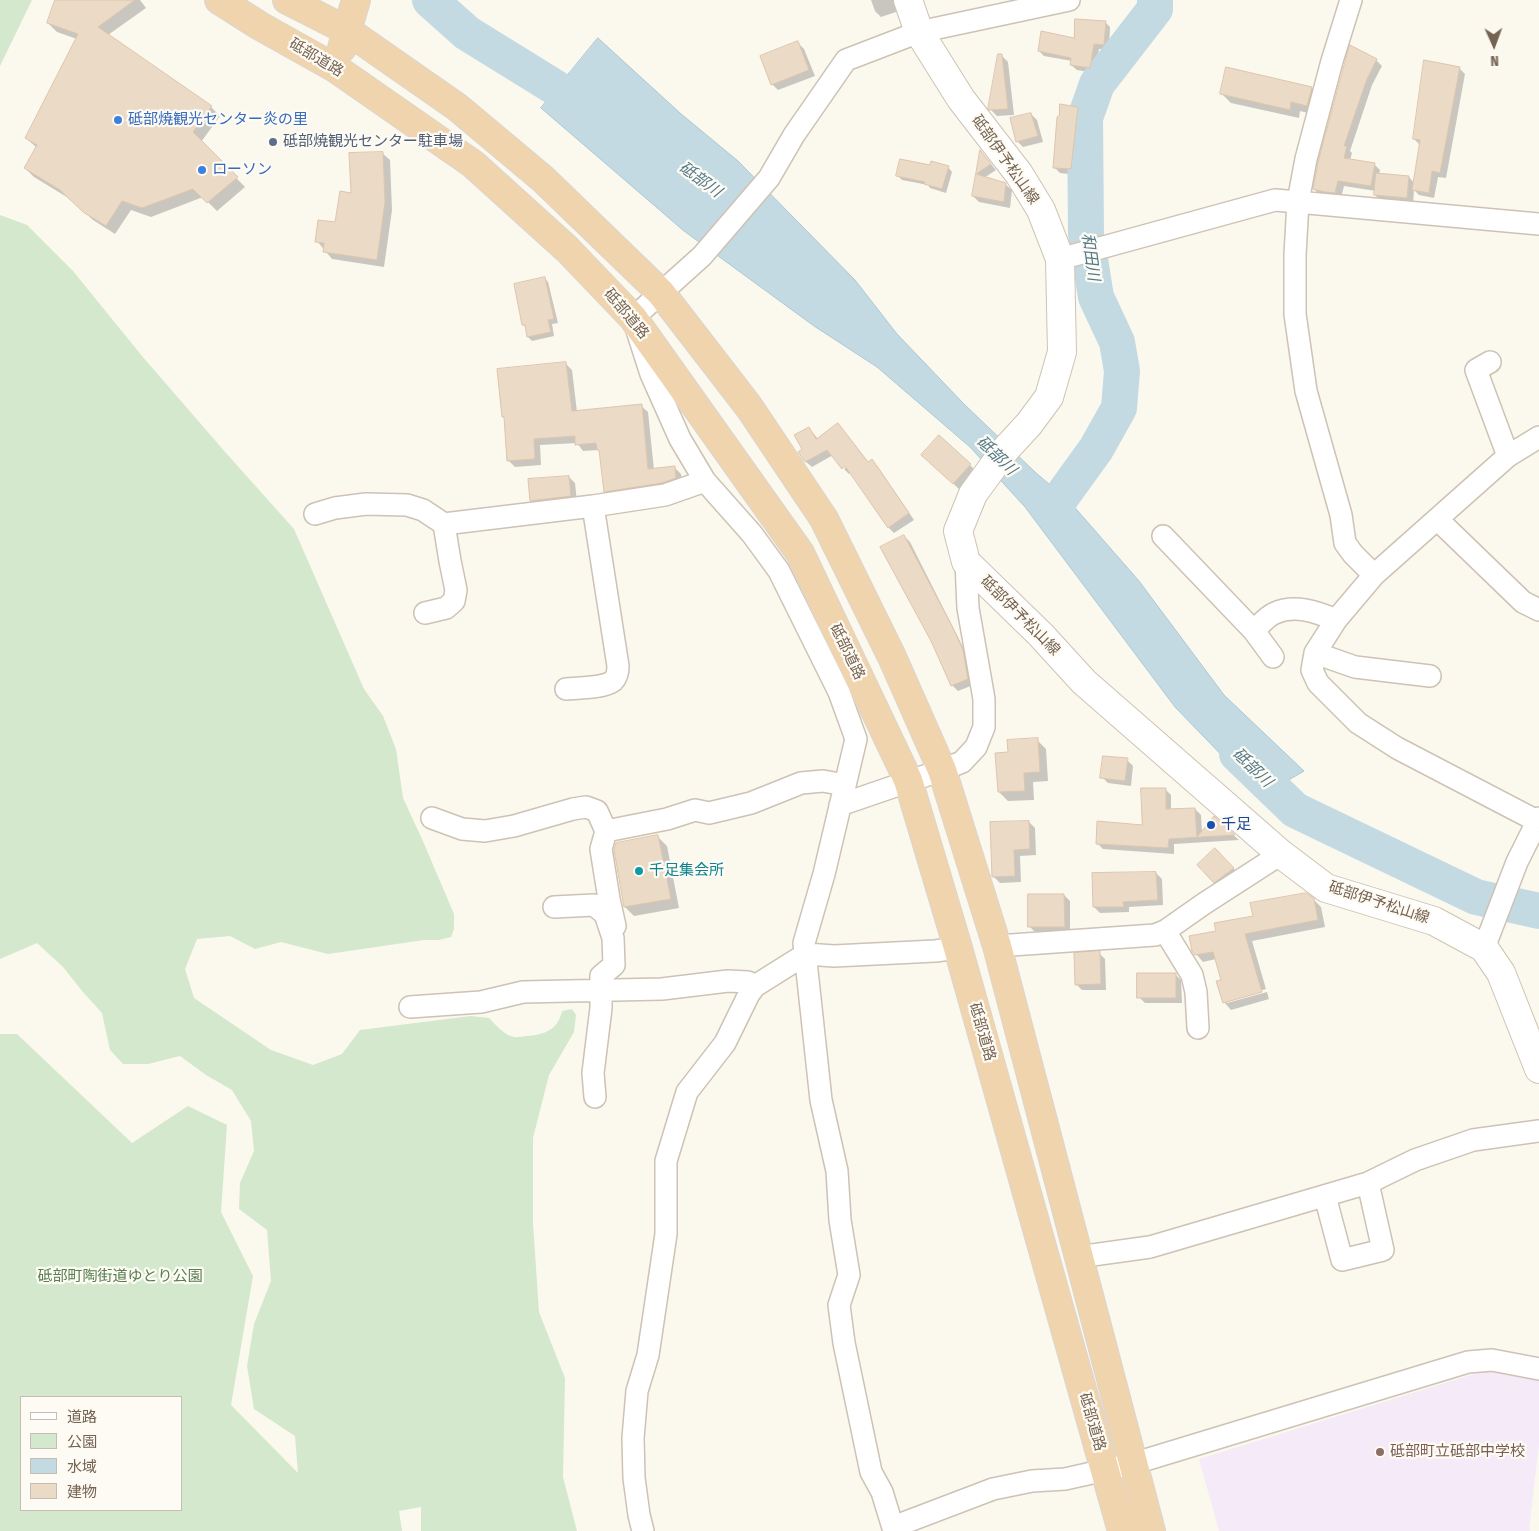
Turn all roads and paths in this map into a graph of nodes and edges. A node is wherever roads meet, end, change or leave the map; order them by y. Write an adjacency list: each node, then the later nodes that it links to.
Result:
1 (219, 0): 9 (highway, 砥部道路)
2 (287, 0): 7 (highway, 砥部道路)
3 (356, 0): 7 (highway)
4 (908, 0): 8 (main road, 砥部伊予松山線)
5 (1069, 0): 8 (street)
6 (1351, 0): 10 (street)
7 (348, 32): 9 (highway); 13 (highway, 砥部道路)
8 (919, 32): 12 (main road, 砥部伊予松山線); 13 (street)
9 (335, 68): 14 (highway, 砥部道路)
10 (1298, 202): 11 (street); 12 (street); 25 (street)
11 (1539, 224)
12 (1066, 258): 24 (main road, 砥部伊予松山線)
13 (661, 293): 14 (street); 34 (highway, 砥部道路)
14 (633, 318): 18 (street); 35 (highway, 砥部道路)
15 (1490, 362): 17 (street)
16 (1539, 437): 17 (street)
17 (1508, 456): 21 (street)
18 (705, 481): 19 (street); 36 (street)
19 (593, 506): 22 (street); 33 (street)
20 (314, 514): 22 (street)
21 (1437, 519): 25 (street); 26 (street)
22 (444, 524): 27 (street)
23 (1162, 536): 29 (street)
24 (966, 562): 34 (street); 40 (main road, 砥部伊予松山線)
25 (1374, 575): 28 (street)
26 (1539, 610)
27 (425, 613)
28 (1336, 620): 29 (street); 30 (street)
29 (1254, 631): 31 (street)
30 (1315, 653): 32 (street); 38 (street)
31 (1274, 657)
32 (1430, 676)
33 (566, 689)
34 (942, 770): 35 (street); 43 (highway, 砥部道路)
35 (908, 780): 36 (street); 44 (highway, 砥部道路)
36 (842, 795): 39 (street); 46 (street)
37 (432, 818): 39 (street)
38 (1538, 819): 45 (street)
39 (606, 831): 49 (street)
40 (1281, 854): 42 (street); 45 (main road, 砥部伊予松山線)
41 (554, 907): 48 (street)
42 (1165, 931): 43 (street); 51 (street)
43 (997, 946): 57 (highway, 砥部道路)
44 (958, 948): 46 (street); 60 (highway, 砥部道路)
45 (1484, 948): 52 (main road, 砥部伊予松山線)
46 (806, 954): 47 (street); 62 (street)
47 (755, 986): 49 (street); 61 (street)
48 (602, 990): 49 (street); 50 (street); 53 (street)
49 (630, 990)
50 (410, 1007)
51 (1198, 1028)
52 (1539, 1069)
53 (596, 1097)
54 (1539, 1131): 55 (street)
55 (1368, 1183): 56 (street); 56 (street)
56 (1325, 1196): 57 (street)
57 (1078, 1257): 59 (highway, 砥部道路)
58 (1539, 1370): 59 (street)
59 (1132, 1464): 60 (street); 64 (highway, 砥部道路)
60 (1106, 1470): 62 (street); 63 (highway, 砥部道路)
61 (644, 1531)
62 (894, 1531)
63 (1122, 1531)
64 (1151, 1531)

